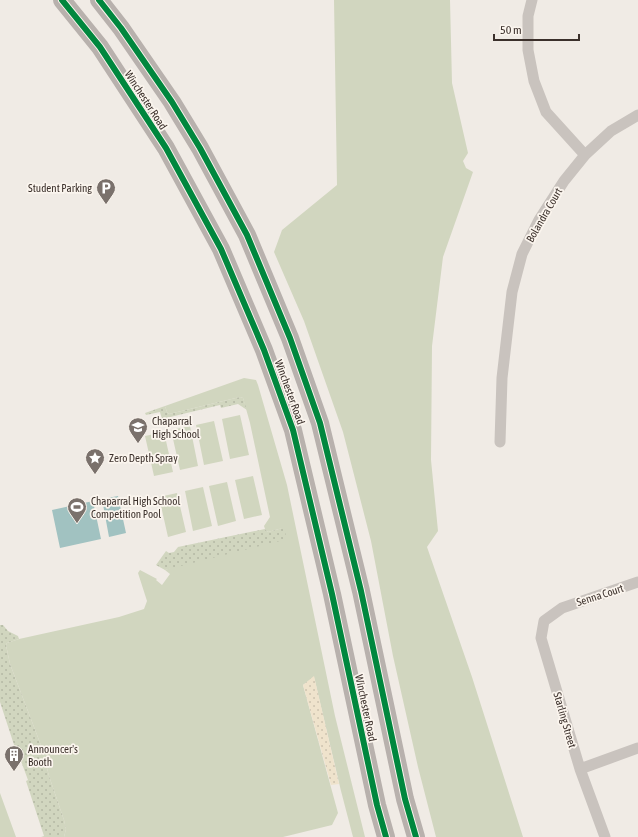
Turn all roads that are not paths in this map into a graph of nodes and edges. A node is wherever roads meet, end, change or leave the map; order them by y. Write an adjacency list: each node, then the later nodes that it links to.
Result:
1 (62, 0): 11 (main road, Winchester Road)
2 (99, 0): 12 (main road, Winchester Road)
3 (532, 0): 5 (street)
4 (638, 115): 5 (street, Bolandra Court)
5 (585, 155): 6 (street, Bolandra Court)
6 (500, 442)
7 (638, 582): 8 (street, Senna Court)
8 (562, 608): 10 (street, Starling Street)
9 (638, 748): 10 (street)
10 (580, 769): 13 (street, Starling Street)
11 (386, 837)
12 (416, 837)
13 (604, 837)

